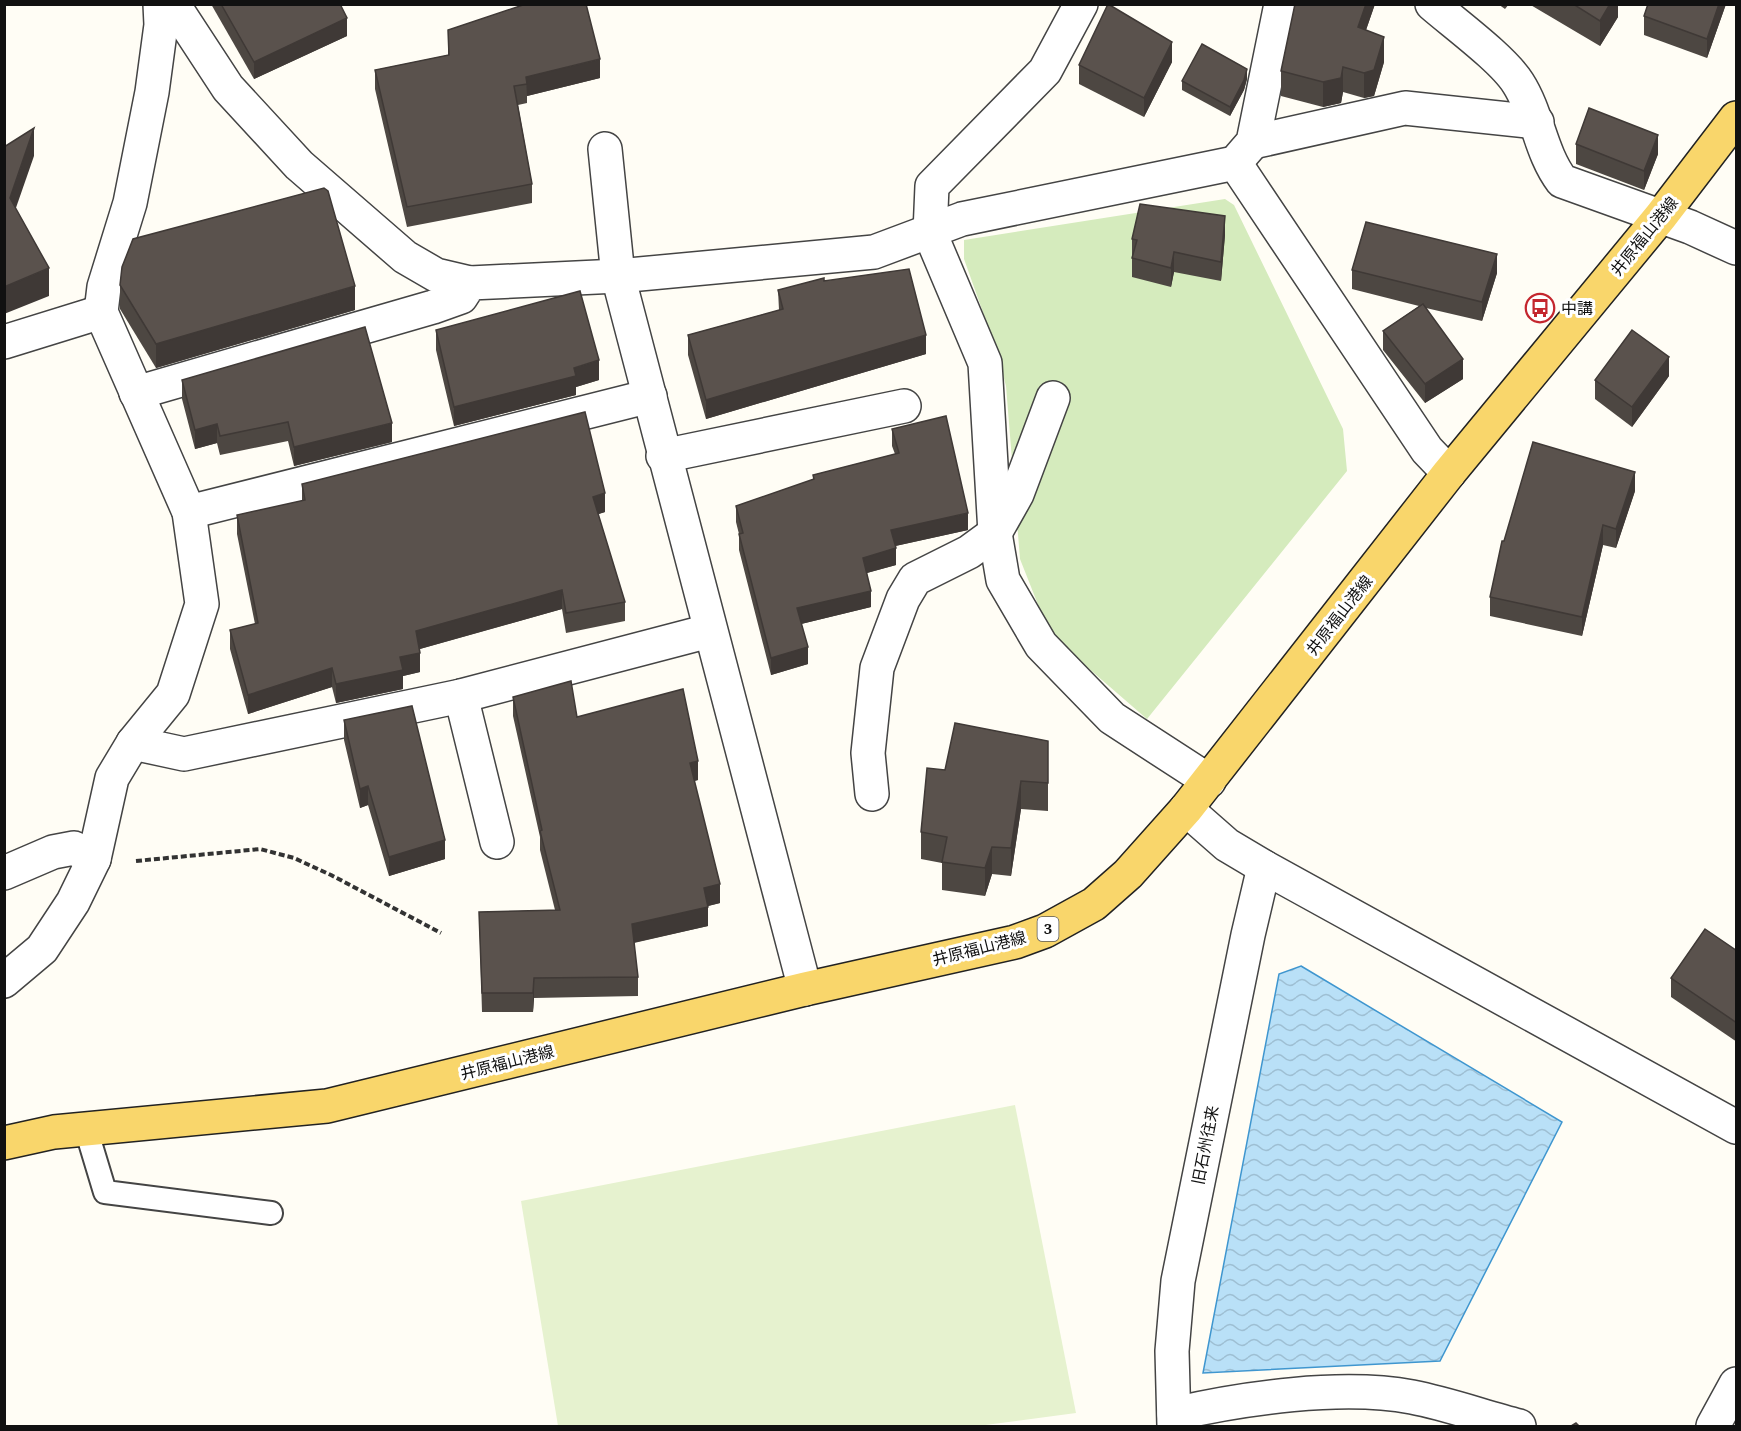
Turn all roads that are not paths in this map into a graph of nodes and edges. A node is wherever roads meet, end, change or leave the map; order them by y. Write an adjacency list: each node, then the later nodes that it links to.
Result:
1 (160, 4): 15 (street)
2 (173, 4): 14 (street)
3 (1081, 4): 11 (street)
4 (1281, 4): 9 (street)
5 (1432, 4): 7 (street)
6 (1737, 118): 10 (main road, 井原福山港線 / 3)
7 (1537, 122): 9 (street); 10 (street)
8 (605, 149): 13 (street)
9 (1244, 152): 11 (street); 22 (street)
10 (1661, 216): 12 (street); 22 (main road, 井原福山港線 / 3)
11 (930, 233): 13 (street); 24 (street)
12 (1737, 248)
13 (618, 276): 14 (street); 18 (street)
14 (470, 283): 17 (street)
15 (101, 312): 16 (street); 17 (street)
16 (4, 342)
17 (136, 393): 23 (street)
18 (650, 396): 21 (street); 23 (street)
19 (1053, 398): 24 (street)
20 (904, 406): 21 (street)
21 (663, 456): 25 (street)
22 (1449, 473): 28 (main road, 井原福山港線 / 3)
23 (189, 512): 27 (street)
24 (995, 533): 28 (street); 29 (street)
25 (709, 631): 26 (street); 36 (street)
26 (461, 696): 27 (street); 31 (street)
27 (133, 743): 32 (street)
28 (1209, 781): 30 (main road, 井原福山港線 / 3)
29 (872, 794)
30 (1186, 809): 33 (street); 36 (main road, 井原福山港線 / 3)
31 (497, 842)
32 (94, 859): 34 (street); 35 (street)
33 (1264, 867): 37 (street); 42 (street, 旧石州往来)
34 (4, 873)
35 (4, 981)
36 (805, 990): 38 (main road, 井原福山港線 / 3)
37 (1737, 1127)
38 (86, 1129): 39 (main road, 井原福山港線 / 3); 40 (lane)
39 (4, 1143)
40 (271, 1213)
41 (1737, 1384): 44 (street)
42 (1174, 1420): 43 (street)
43 (1519, 1426)
44 (1713, 1426)

